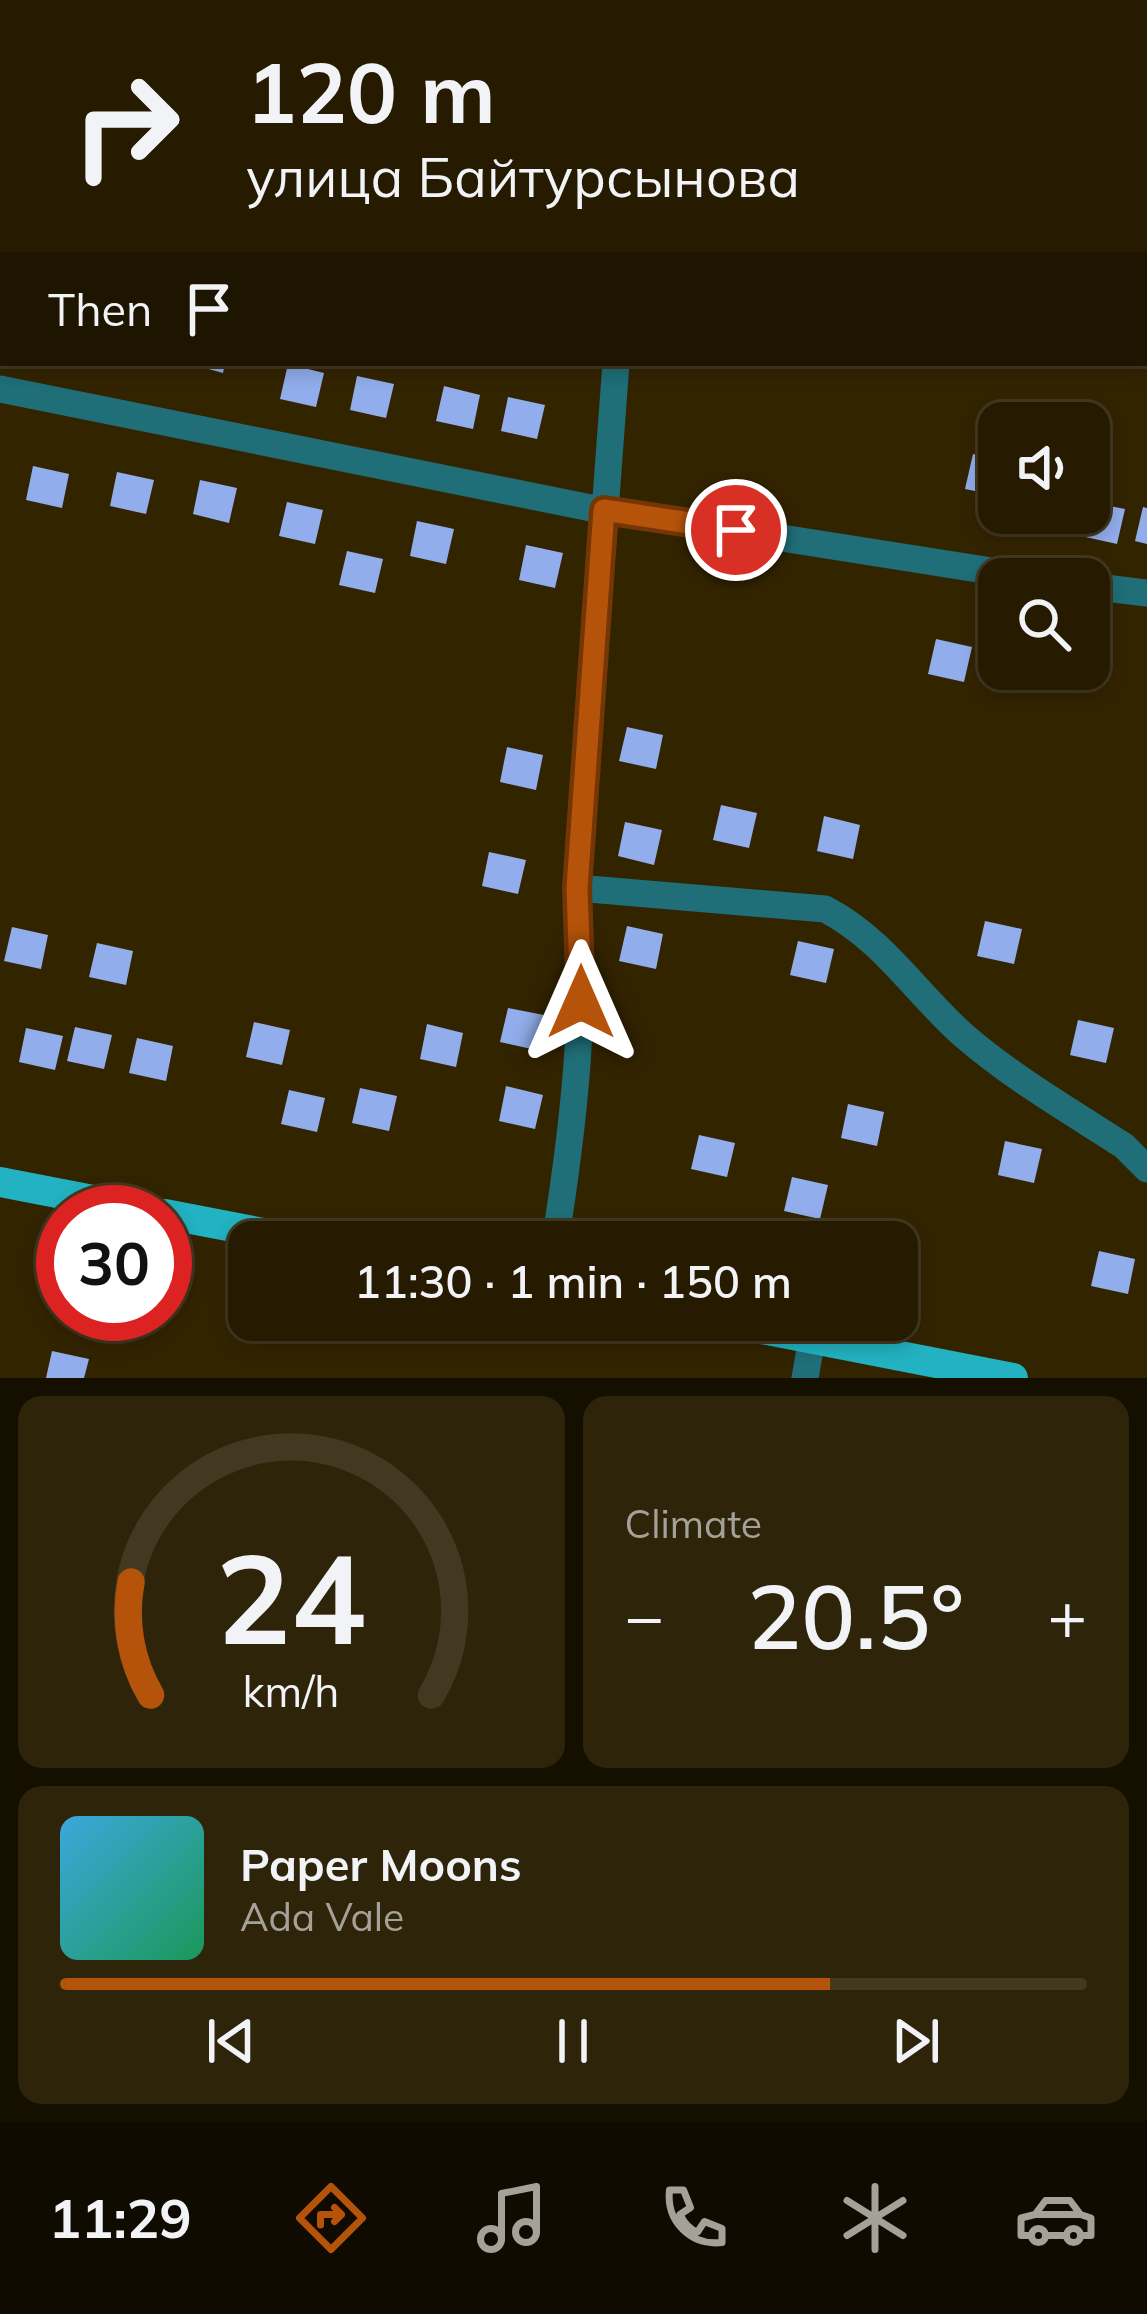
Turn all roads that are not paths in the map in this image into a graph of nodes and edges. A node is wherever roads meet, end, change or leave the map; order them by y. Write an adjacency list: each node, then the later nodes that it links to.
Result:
1 (616, 366): 3 (street)
2 (0, 389): 3 (street)
3 (604, 510): 4 (street); 7 (street)
4 (978, 569)
5 (1110, 589): 6 (street)
6 (1147, 593)
7 (577, 888): 8 (street); 12 (street)
8 (1147, 1169)
9 (0, 1182): 10 (main road)
10 (36, 1189)
11 (192, 1219): 13 (main road)
12 (559, 1221)
13 (228, 1226)
14 (811, 1341): 16 (street)
15 (827, 1341): 17 (main road)
16 (805, 1378)
17 (1013, 1378)

